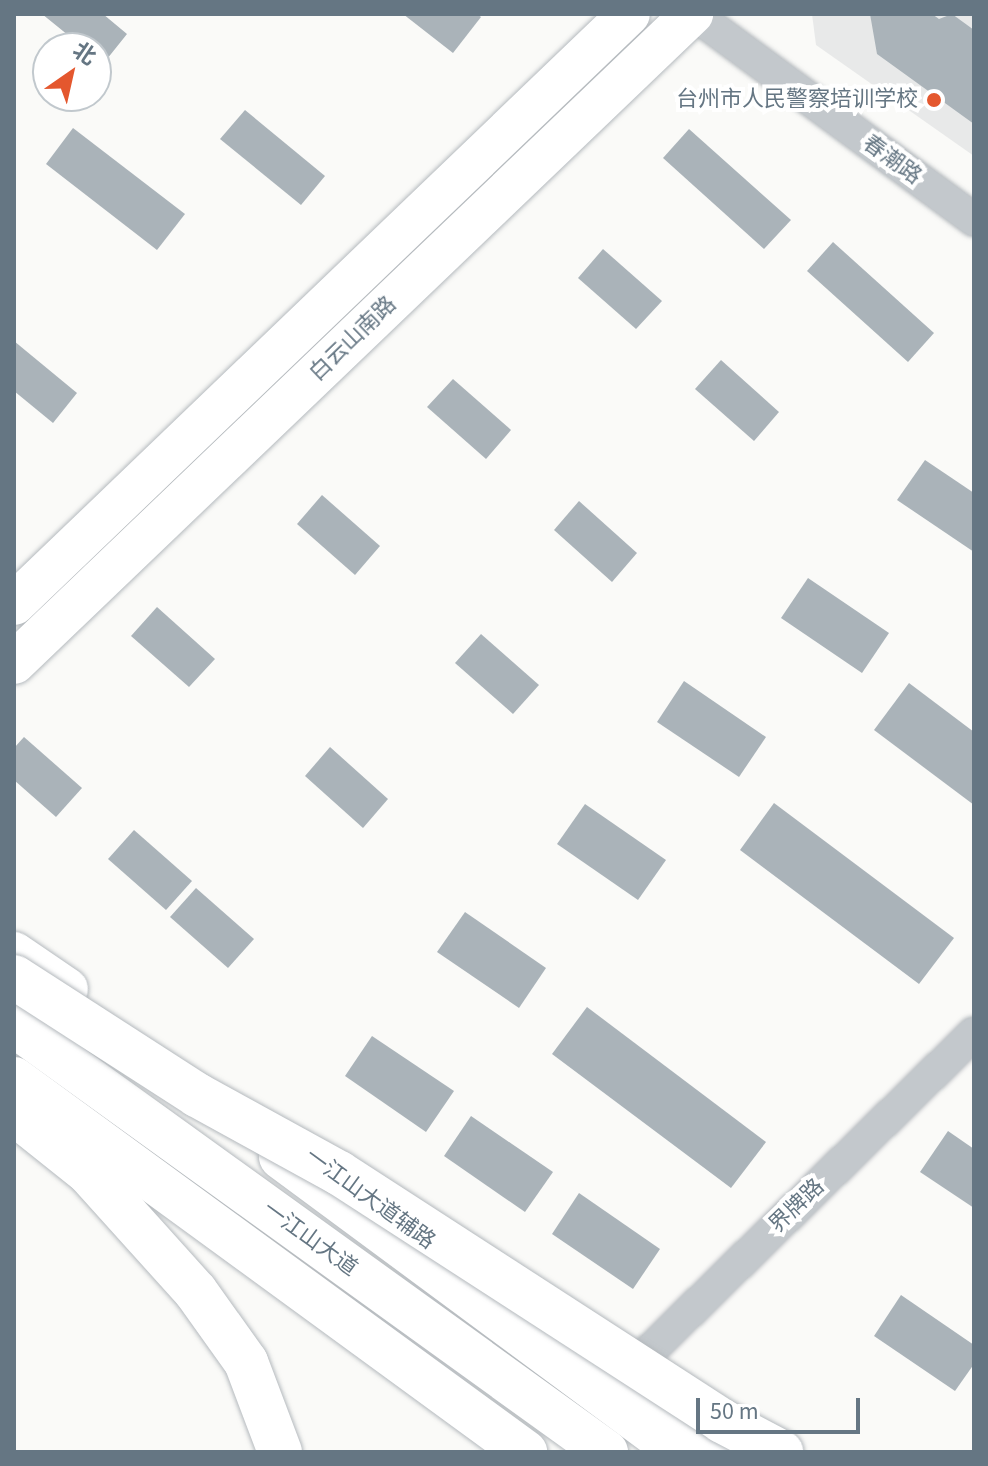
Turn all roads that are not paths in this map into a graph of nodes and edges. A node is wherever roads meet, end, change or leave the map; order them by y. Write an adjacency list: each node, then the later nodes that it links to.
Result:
1 (629, 14): 4 (main road, 白云山南路)
2 (693, 14): 3 (street, 春潮路); 5 (main road, 白云山南路)
3 (974, 220)
4 (14, 604)
5 (14, 663)
6 (14, 953): 13 (main road, 一江山大道辅路)
7 (14, 977): 11 (highway, bridge)
8 (14, 1025): 16 (highway, 一江山大道)
9 (974, 1033): 13 (street, 界牌路)
10 (14, 1079): 15 (highway, 一江山大道)
11 (197, 1095): 17 (highway, bridge); 19 (highway, bridge)
12 (14, 1113): 14 (highway)
13 (621, 1379): 18 (main road, 一江山大道辅路)
14 (280, 1452)
15 (525, 1452)
16 (606, 1452)
17 (686, 1452)
18 (721, 1452)
19 (781, 1452)

